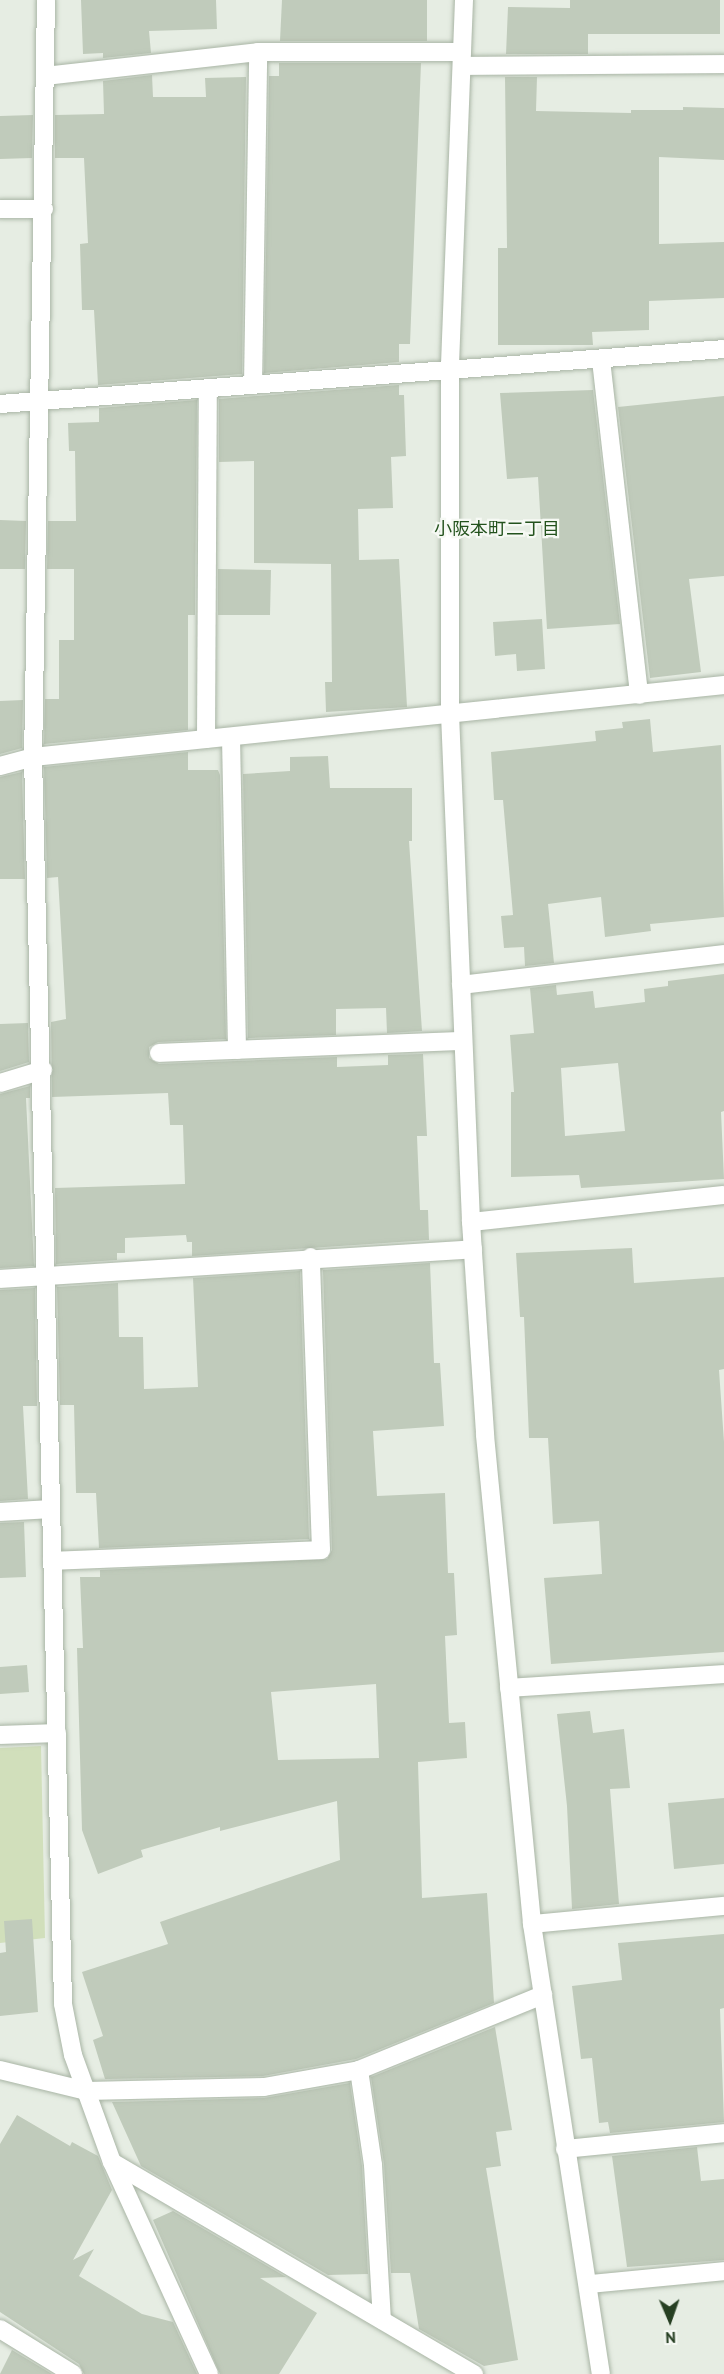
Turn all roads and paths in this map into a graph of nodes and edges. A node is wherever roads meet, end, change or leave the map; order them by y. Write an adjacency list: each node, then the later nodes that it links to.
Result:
1 (46, 0): 6 (street)
2 (464, 0): 4 (street)
3 (258, 52): 4 (street); 6 (street); 12 (street)
4 (462, 59): 5 (street); 11 (street)
5 (724, 64)
6 (45, 76): 8 (street)
7 (0, 209): 8 (street)
8 (44, 209): 14 (street)
9 (724, 350): 10 (street)
10 (601, 360): 11 (street); 17 (street)
11 (450, 372): 12 (street); 18 (street)
12 (253, 385): 13 (street)
13 (208, 388): 14 (street); 20 (street)
14 (39, 401): 15 (street); 21 (street)
15 (0, 404)
16 (724, 685): 17 (street)
17 (639, 695): 18 (street)
18 (450, 714): 19 (street); 24 (street)
19 (231, 737): 20 (street); 26 (street)
20 (206, 739): 21 (street)
21 (33, 757): 22 (street); 28 (street)
22 (0, 766)
23 (724, 954): 24 (street)
24 (461, 985): 25 (street)
25 (463, 1041): 26 (street); 31 (street)
26 (237, 1050): 27 (street)
27 (159, 1053)
28 (43, 1070): 29 (street); 34 (street)
29 (0, 1083)
30 (724, 1195): 31 (street)
31 (471, 1222): 32 (street)
32 (473, 1249): 33 (street); 40 (street)
33 (311, 1257): 34 (street); 38 (street)
34 (47, 1274): 35 (street); 36 (street)
35 (0, 1279)
36 (51, 1509): 37 (street); 38 (street)
37 (0, 1512)
38 (52, 1561): 41 (street)
39 (724, 1674): 40 (street)
40 (508, 1688): 44 (street)
41 (57, 1732): 42 (street); 48 (street)
42 (0, 1735)
43 (724, 1906): 44 (street)
44 (532, 1924): 45 (street)
45 (543, 1995): 47 (street); 50 (street)
46 (0, 2070): 48 (street)
47 (359, 2070): 48 (street); 54 (street)
48 (86, 2091): 51 (street)
49 (724, 2133): 50 (street)
50 (565, 2149): 53 (street)
51 (112, 2162): 54 (street); 57 (street)
52 (724, 2271): 53 (street)
53 (590, 2284): 59 (street)
54 (382, 2320): 58 (street)
55 (0, 2329): 56 (street)
56 (73, 2374)
57 (209, 2374)
58 (474, 2374)
59 (601, 2374)

